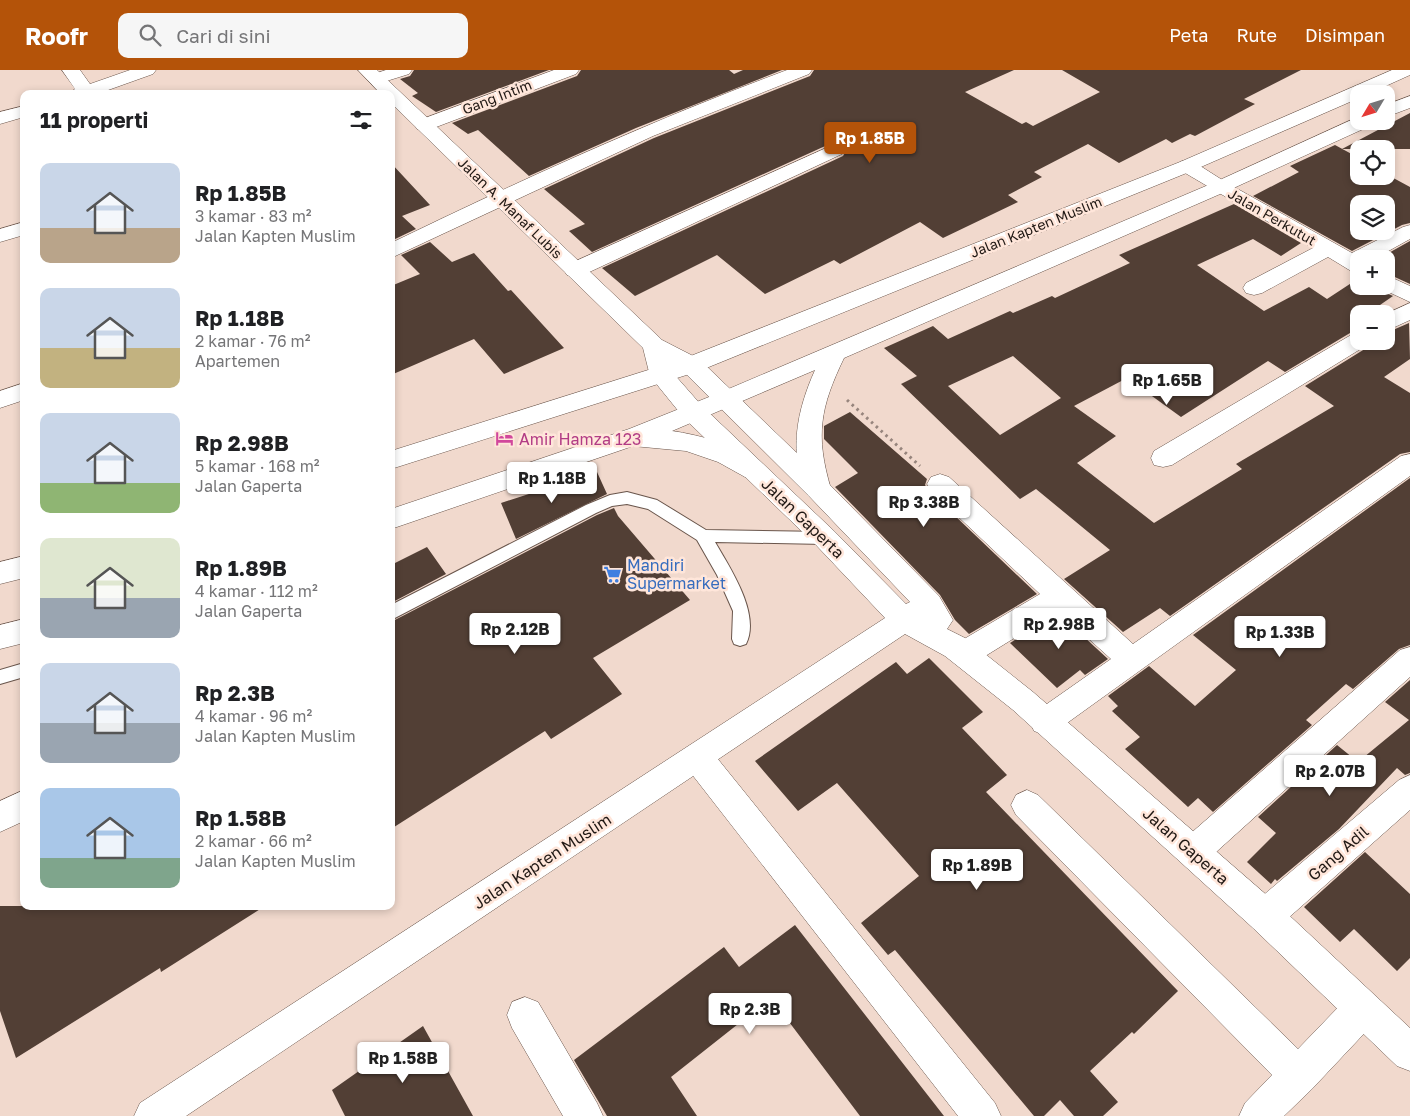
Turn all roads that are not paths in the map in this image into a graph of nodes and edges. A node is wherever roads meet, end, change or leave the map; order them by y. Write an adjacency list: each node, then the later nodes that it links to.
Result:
1 (71, 70): 8 (street)
2 (147, 70): 9 (street)
3 (403, 70): 7 (street)
4 (570, 70): 16 (street, Gang Intim)
5 (803, 70): 21 (street)
6 (1403, 71): 19 (street, Jalan Kapten Muslim)
7 (372, 74): 10 (street, Jalan A. Manaf Lubis)
8 (82, 90)
9 (92, 90)
10 (388, 90)
11 (395, 97): 16 (street, Jalan A. Manaf Lubis)
12 (1410, 101): 13 (street)
13 (1395, 108)
14 (20, 112): 15 (street)
15 (0, 118)
16 (424, 125): 21 (street, Jalan A. Manaf Lubis)
17 (1350, 128): 20 (street)
18 (835, 150): 29 (street)
19 (1188, 166): 20 (street, Jalan Perkutut); 38 (street, Jalan Kapten Muslim)
20 (1220, 187): 26 (street, Jalan Perkutut); 37 (street)
21 (500, 200): 25 (street); 29 (street, Jalan A. Manaf Lubis)
22 (20, 229): 24 (street)
23 (1410, 231): 27 (street)
24 (0, 236)
25 (395, 249)
26 (1328, 249): 28 (street, Jalan Perkutut); 31 (street)
27 (1378, 250)
28 (1350, 261)
29 (575, 270): 36 (street, Jalan A. Manaf Lubis)
30 (1395, 287): 32 (street)
31 (1254, 288)
32 (1410, 295)
33 (1410, 310): 34 (street)
34 (1395, 319)
35 (1350, 345): 45 (street)
36 (654, 346): 38 (street, Jalan A. Manaf Lubis); 39 (street)
37 (835, 353): 41 (street); 50 (street)
38 (691, 365): 39 (street, Jalan Kapten Muslim); 41 (street, Jalan Gaperta)
39 (662, 376): 43 (street, Jalan Gaperta); 46 (street, Jalan Kapten Muslim)
40 (20, 392): 42 (street)
41 (726, 399): 43 (street); 50 (street, Jalan Gaperta)
42 (0, 400)
43 (693, 412): 44 (street); 48 (street, Jalan Gaperta)
44 (624, 439): 48 (street); 51 (street)
45 (1163, 458)
46 (395, 459)
47 (1410, 463): 64 (street)
48 (754, 470): 53 (street, Jalan Gaperta)
49 (940, 484): 56 (street)
50 (818, 489): 58 (street, Jalan Gaperta)
51 (395, 518)
52 (703, 536): 53 (lane); 57 (lane); 61 (lane)
53 (825, 538): 58 (street, Jalan Gaperta)
54 (20, 568): 55 (street)
55 (0, 574)
56 (1060, 596): 62 (street); 64 (street)
57 (395, 611)
58 (917, 612): 62 (street, Jalan Gaperta); 68 (street, Jalan Kapten Muslim)
59 (20, 632): 60 (street)
60 (0, 637)
61 (740, 639)
62 (959, 650): 67 (street, Jalan Gaperta)
63 (1410, 658): 73 (street)
64 (1132, 661): 67 (street)
65 (20, 671): 66 (lane)
66 (0, 677)
67 (1045, 722): 73 (street, Jalan Gaperta)
68 (698, 758): 79 (street, Jalan Kapten Muslim); 81 (street)
69 (1410, 790): 74 (street, Gang Adil)
70 (1027, 805): 78 (street)
71 (20, 807): 72 (street)
72 (0, 817)
73 (1193, 852): 74 (street, Jalan Gaperta)
74 (1265, 916): 75 (street, Jalan Gaperta)
75 (1362, 1009): 77 (street, Jalan Gaperta); 78 (street)
76 (525, 1015): 80 (street)
77 (1410, 1054)
78 (1298, 1076): 82 (street)
79 (153, 1116)
80 (584, 1116)
81 (982, 1116)
82 (1258, 1116)

